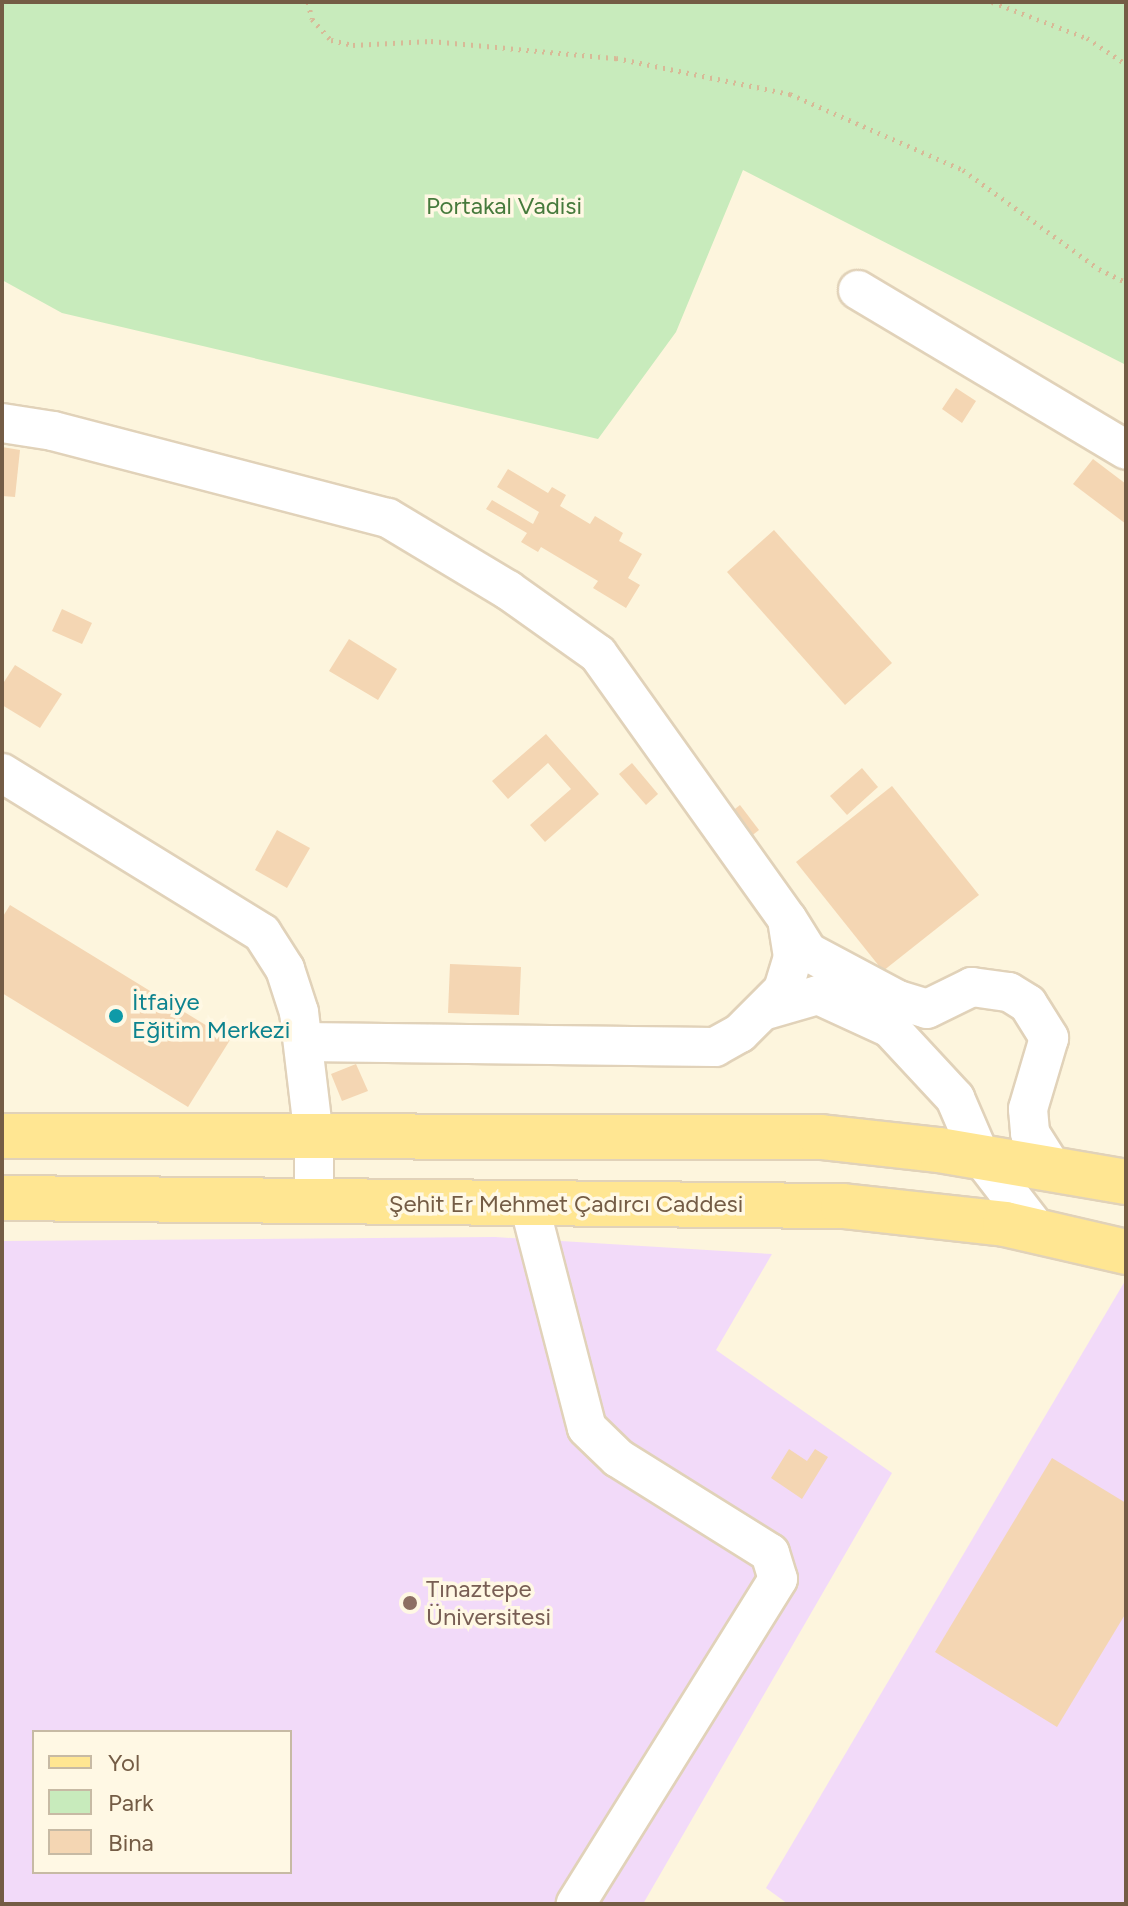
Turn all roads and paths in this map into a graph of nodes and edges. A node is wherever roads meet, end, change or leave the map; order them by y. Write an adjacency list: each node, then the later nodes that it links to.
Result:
1 (308, 2): 4 (path)
2 (992, 2): 3 (path)
3 (1126, 64)
4 (1126, 282)
5 (858, 290): 7 (lane)
6 (2, 423): 9 (lane)
7 (1126, 450)
8 (2, 773): 12 (lane)
9 (787, 919): 10 (lane); 11 (lane)
10 (946, 1003): 13 (lane); 17 (lane)
11 (766, 1010): 12 (lane); 13 (lane)
12 (303, 1042): 15 (lane)
13 (934, 1072): 16 (lane)
14 (2, 1136): 15 (main road)
15 (314, 1137): 16 (main road); 20 (lane)
16 (980, 1156): 17 (main road); 22 (lane)
17 (1052, 1168): 18 (main road)
18 (1126, 1182)
19 (2, 1198): 20 (main road, Şehit Er Mehmet Çadırcı Caddesi)
20 (314, 1202): 21 (main road, Şehit Er Mehmet Çadırcı Caddesi)
21 (529, 1204): 22 (main road, Şehit Er Mehmet Çadırcı Caddesi); 24 (lane)
22 (1037, 1230): 23 (main road, Şehit Er Mehmet Çadırcı Caddesi)
23 (1126, 1252)
24 (576, 1904)

